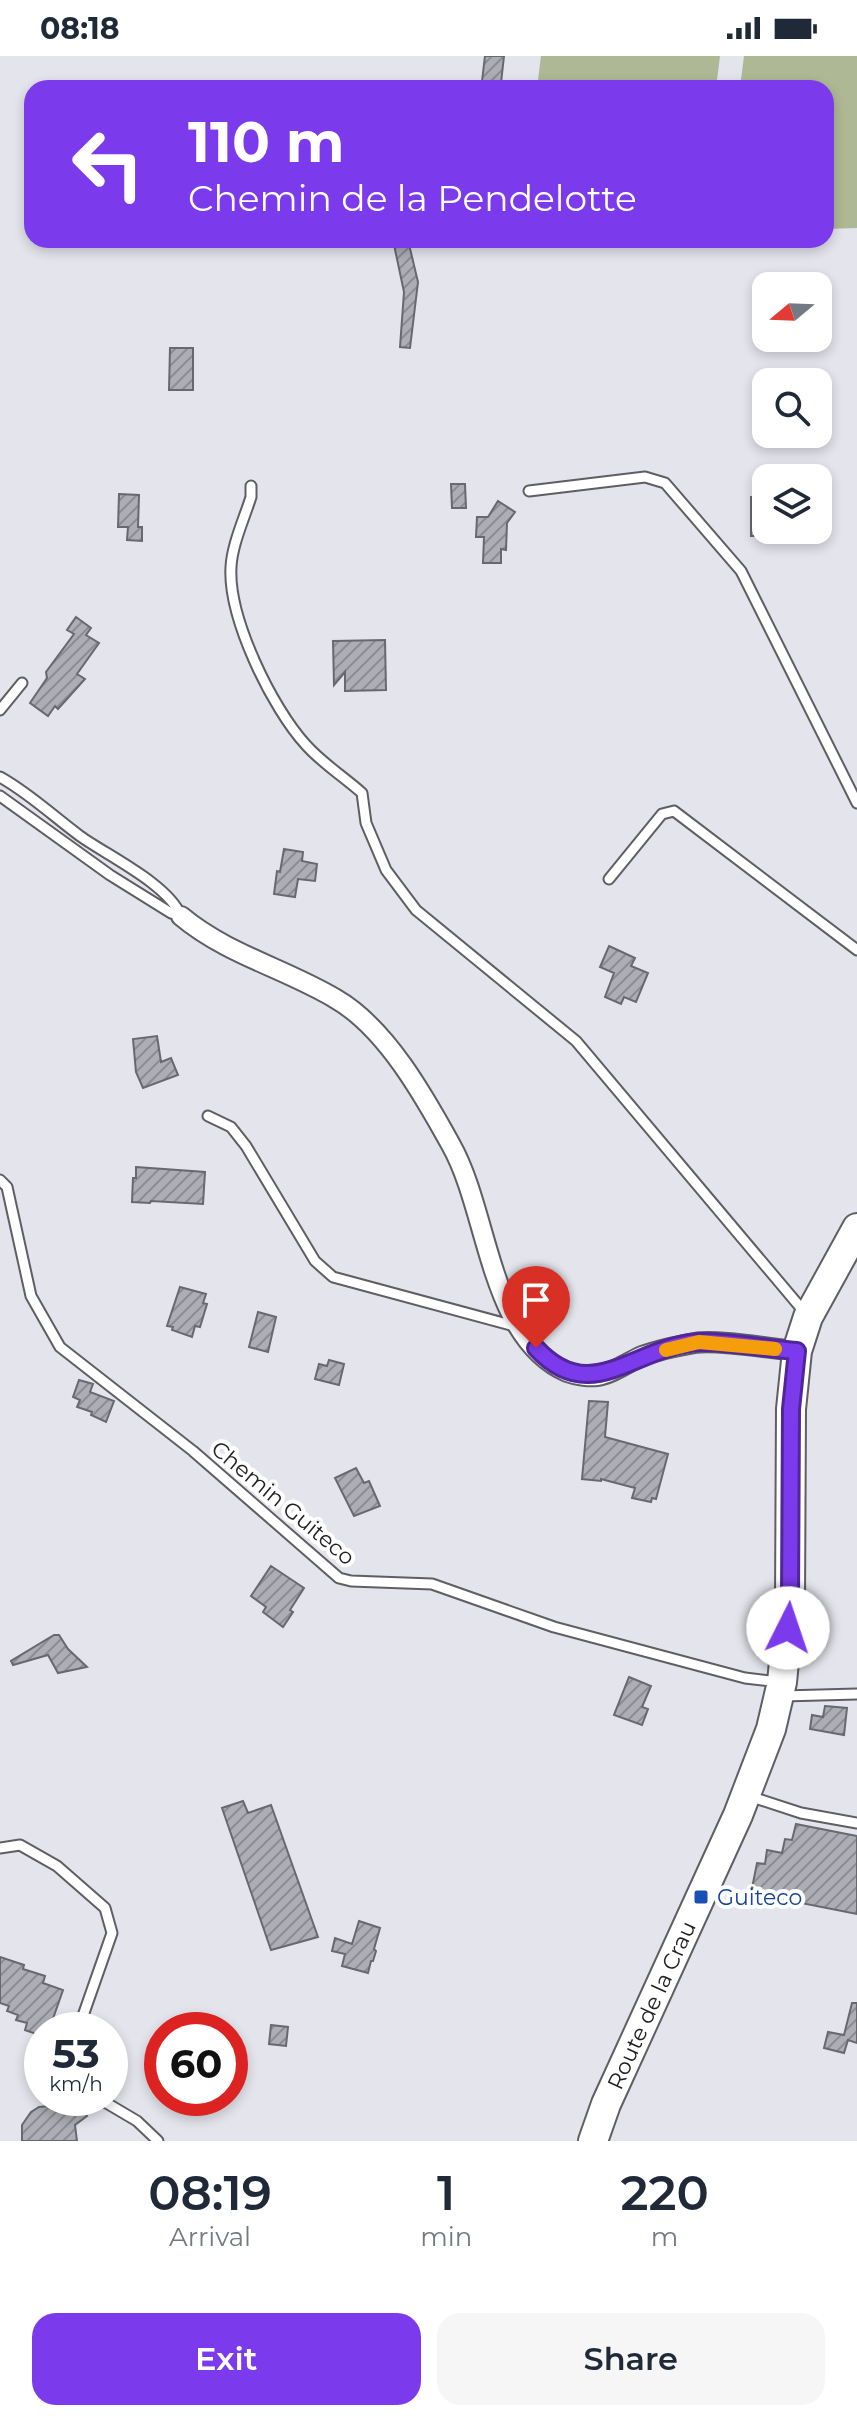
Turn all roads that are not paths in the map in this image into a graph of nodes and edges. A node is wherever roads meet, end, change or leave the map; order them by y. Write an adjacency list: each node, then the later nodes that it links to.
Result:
1 (251, 486): 14 (lane)
2 (529, 491): 7 (lane)
3 (22, 683): 4 (lane)
4 (0, 710)
5 (0, 777): 9 (lane)
6 (0, 796): 9 (lane)
7 (857, 803)
8 (609, 879): 10 (lane)
9 (181, 916): 15 (street)
10 (857, 950)
11 (208, 1116): 15 (lane)
12 (0, 1180): 17 (lane, Chemin Guiteco)
13 (857, 1228): 14 (main road, Route de la Crau)
14 (808, 1317): 16 (main road, Route de la Crau)
15 (518, 1327): 16 (street)
16 (797, 1351): 17 (main road, Route de la Crau)
17 (781, 1689): 18 (lane, Chemin Guiteco); 19 (main road, Route de la Crau)
18 (857, 1694)
19 (746, 1795): 20 (lane); 25 (main road, Route de la Crau)
20 (857, 1823)
21 (0, 1848): 22 (lane)
22 (84, 2012)
23 (128, 2116): 24 (lane)
24 (158, 2141)
25 (593, 2141)

